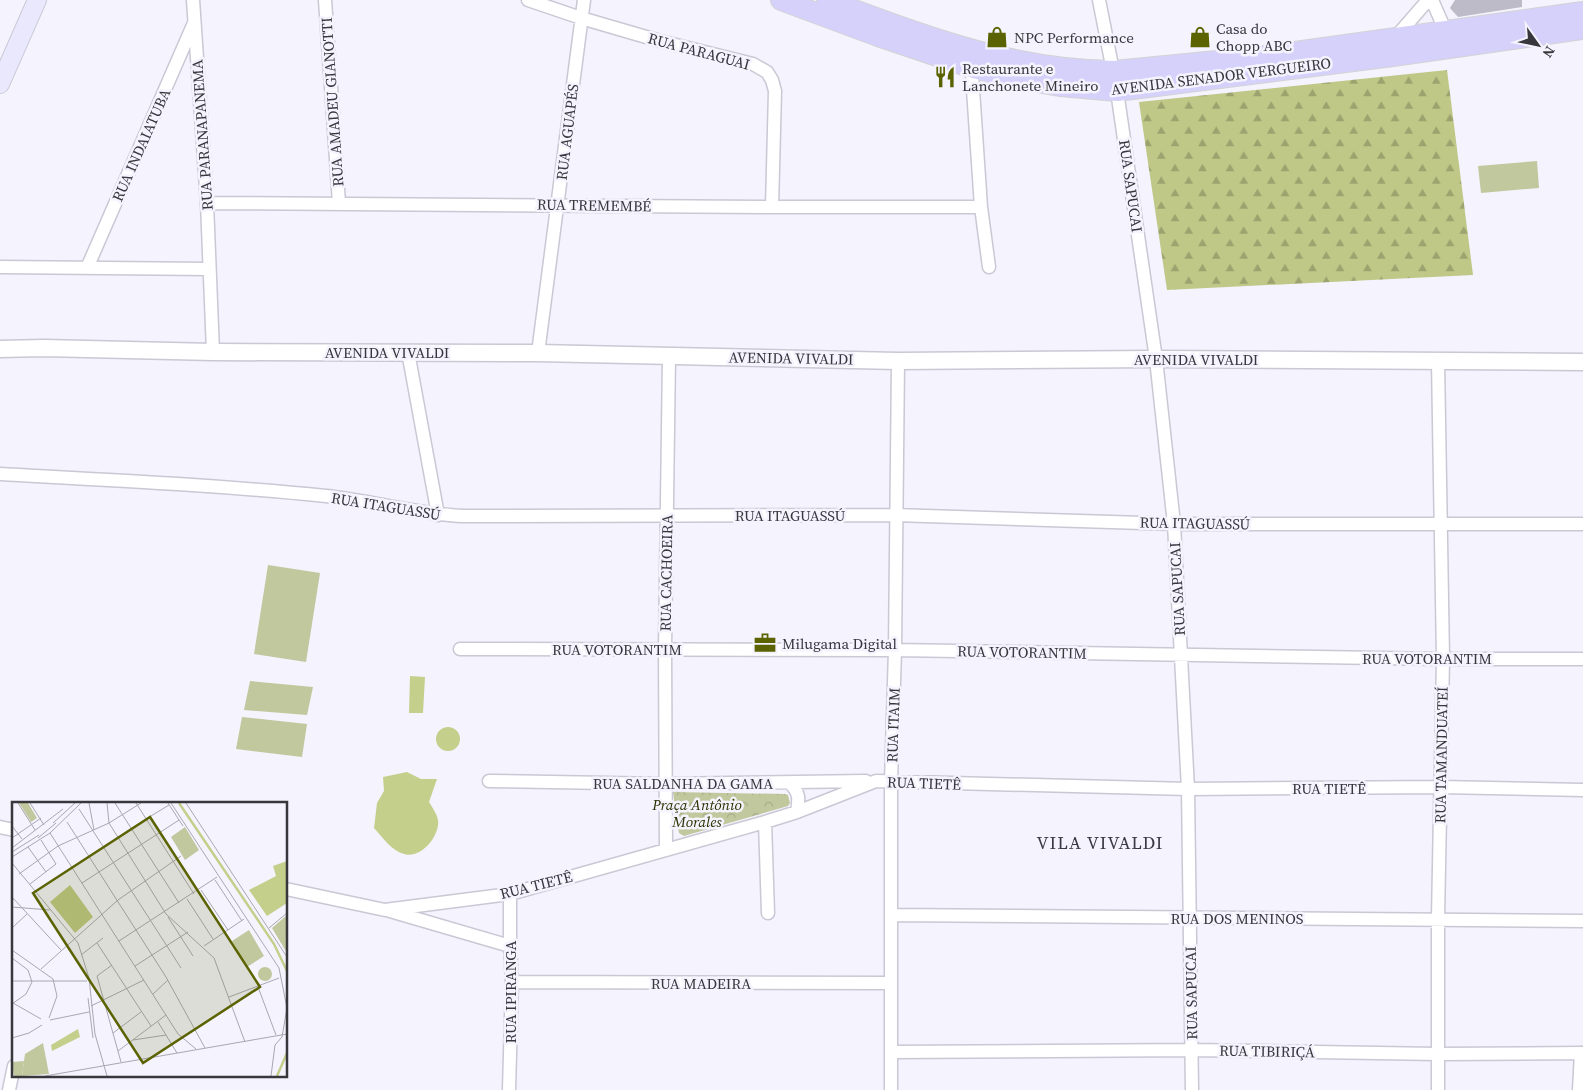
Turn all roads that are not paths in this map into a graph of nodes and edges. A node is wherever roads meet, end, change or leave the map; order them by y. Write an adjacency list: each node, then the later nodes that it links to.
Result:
1 (37, 0): 19 (main road)
2 (193, 0): 13 (street, RUA PARANAPANEMA)
3 (326, 0): 22 (street, RUA AMADEU GIANOTTI)
4 (528, 0): 12 (street, RUA PARAGUAI)
5 (584, 0): 12 (street, RUA AGUAPÉS)
6 (781, 0): 17 (main road, AVENIDA SENADOR VERGUEIRO)
7 (826, 0): 17 (main road, AVENIDA SENADOR VERGUEIRO)
8 (1099, 0): 18 (street, RUA SAPUCAI)
9 (1428, 0): 16 (street)
10 (1432, 0): 15 (street)
11 (1583, 12): 15 (main road, AVENIDA SENADOR VERGUEIRO)
12 (581, 18): 23 (street, RUA AGUAPÉS); 24 (street, RUA PARAGUAI)
13 (194, 21): 21 (street, RUA PARANAPANEMA); 28 (street, RUA INDAIATUBA)
14 (1583, 29): 20 (main road, AVENIDA SENADOR VERGUEIRO)
15 (1447, 31): 16 (main road, AVENIDA SENADOR VERGUEIRO)
16 (1395, 38): 18 (main road, AVENIDA SENADOR VERGUEIRO)
17 (971, 58): 18 (main road, AVENIDA SENADOR VERGUEIRO); 20 (main road, AVENIDA SENADOR VERGUEIRO); 25 (street)
18 (1114, 71): 20 (street, RUA SAPUCAI)
19 (0, 84)
20 (1117, 91): 35 (street, RUA SAPUCAI)
21 (207, 203): 22 (street, RUA TREMEMBÉ); 29 (street, RUA PARANAPANEMA)
22 (339, 203): 23 (street, RUA TREMEMBÉ)
23 (558, 205): 24 (street, RUA TREMEMBÉ); 33 (street, RUA AGUAPÉS)
24 (772, 207): 25 (street, RUA TREMEMBÉ)
25 (981, 207): 27 (street)
26 (0, 267): 28 (street)
27 (989, 267)
28 (87, 268): 29 (street)
29 (209, 269): 31 (street, RUA PARANAPANEMA)
30 (0, 349): 31 (street, AVENIDA VIVALDI)
31 (213, 352): 32 (street, AVENIDA VIVALDI)
32 (408, 352): 33 (street, AVENIDA VIVALDI); 40 (street)
33 (538, 353): 34 (street, AVENIDA VIVALDI)
34 (668, 356): 37 (street, AVENIDA VIVALDI); 41 (street, RUA CACHOEIRA)
35 (1156, 359): 36 (street, AVENIDA VIVALDI); 37 (street, AVENIDA VIVALDI); 43 (street, RUA SAPUCAI)
36 (1438, 360): 38 (street, AVENIDA VIVALDI); 44 (street, RUA TAMANDUATEÍ)
37 (898, 361): 42 (street, RUA ITAIM)
38 (1583, 362)
39 (0, 474): 40 (street, RUA ITAGUASSÚ)
40 (438, 515): 41 (street, RUA ITAGUASSÚ)
41 (667, 515): 42 (street, RUA ITAGUASSÚ); 46 (street, RUA CACHOEIRA)
42 (895, 515): 43 (street, RUA ITAGUASSÚ); 48 (street, RUA ITAIM)
43 (1174, 524): 44 (street, RUA ITAGUASSÚ); 49 (street, RUA SAPUCAI)
44 (1442, 524): 45 (street, RUA ITAGUASSÚ); 51 (street, RUA TAMANDUATEÍ)
45 (1583, 524)
46 (665, 649): 47 (street, RUA VOTORANTIM); 48 (street, RUA VOTORANTIM); 56 (street, RUA CACHOEIRA)
47 (460, 650)
48 (895, 650): 49 (street, RUA VOTORANTIM); 54 (street, RUA ITAIM)
49 (1180, 655): 51 (street, RUA VOTORANTIM); 58 (street, RUA SAPUCAI)
50 (1583, 658): 51 (street, RUA VOTORANTIM)
51 (1443, 659): 57 (street, RUA TAMANDUATEÍ)
52 (489, 781): 56 (street, RUA SALDANHA DA GAMA)
53 (876, 781): 54 (street, RUA TIETÊ); 55 (street, RUA SALDANHA DA GAMA); 60 (street, RUA TIETÊ)
54 (891, 782): 58 (street, RUA TIETÊ); 67 (street, RUA ITAIM)
55 (790, 783): 56 (street, RUA SALDANHA DA GAMA); 60 (street)
56 (664, 784): 62 (street, RUA CACHOEIRA)
57 (1441, 787): 58 (street, RUA TIETÊ); 59 (street, RUA TIETÊ); 69 (street, RUA TAMANDUATEÍ)
58 (1188, 789): 68 (street, RUA SAPUCAI)
59 (1583, 790)
60 (797, 812): 61 (street, RUA TIETÊ)
61 (765, 822): 62 (street, RUA TIETÊ); 66 (street)
62 (666, 850): 64 (street, RUA TIETÊ)
63 (288, 889): 65 (street, RUA TIETÊ)
64 (510, 894): 65 (street, RUA TIETÊ); 71 (street, RUA IPIRANGA)
65 (385, 910): 71 (street)
66 (768, 913)
67 (891, 915): 68 (street, RUA DOS MENINOS); 73 (street, RUA ITAIM)
68 (1189, 917): 69 (street, RUA DOS MENINOS); 74 (street, RUA SAPUCAI)
69 (1438, 918): 70 (street, RUA DOS MENINOS); 76 (street, RUA TAMANDUATEÍ)
70 (1583, 921)
71 (510, 946): 72 (street, RUA IPIRANGA)
72 (512, 982): 73 (street, RUA MADEIRA); 80 (street, RUA IPIRANGA)
73 (890, 983): 75 (street, RUA ITAIM)
74 (1192, 1050): 75 (street, RUA TIBIRIÇÁ); 76 (street, RUA TIBIRIÇÁ); 82 (street, RUA SAPUCAI)
75 (891, 1052): 81 (street, RUA ITAIM)
76 (1438, 1054): 77 (street, RUA TIBIRIÇÁ); 83 (street, RUA TAMANDUATEÍ)
77 (1582, 1054): 84 (street)
78 (9, 1071): 79 (street)
79 (9, 1090)
80 (509, 1090)
81 (891, 1090)
82 (1192, 1090)
83 (1438, 1090)
84 (1579, 1090)

